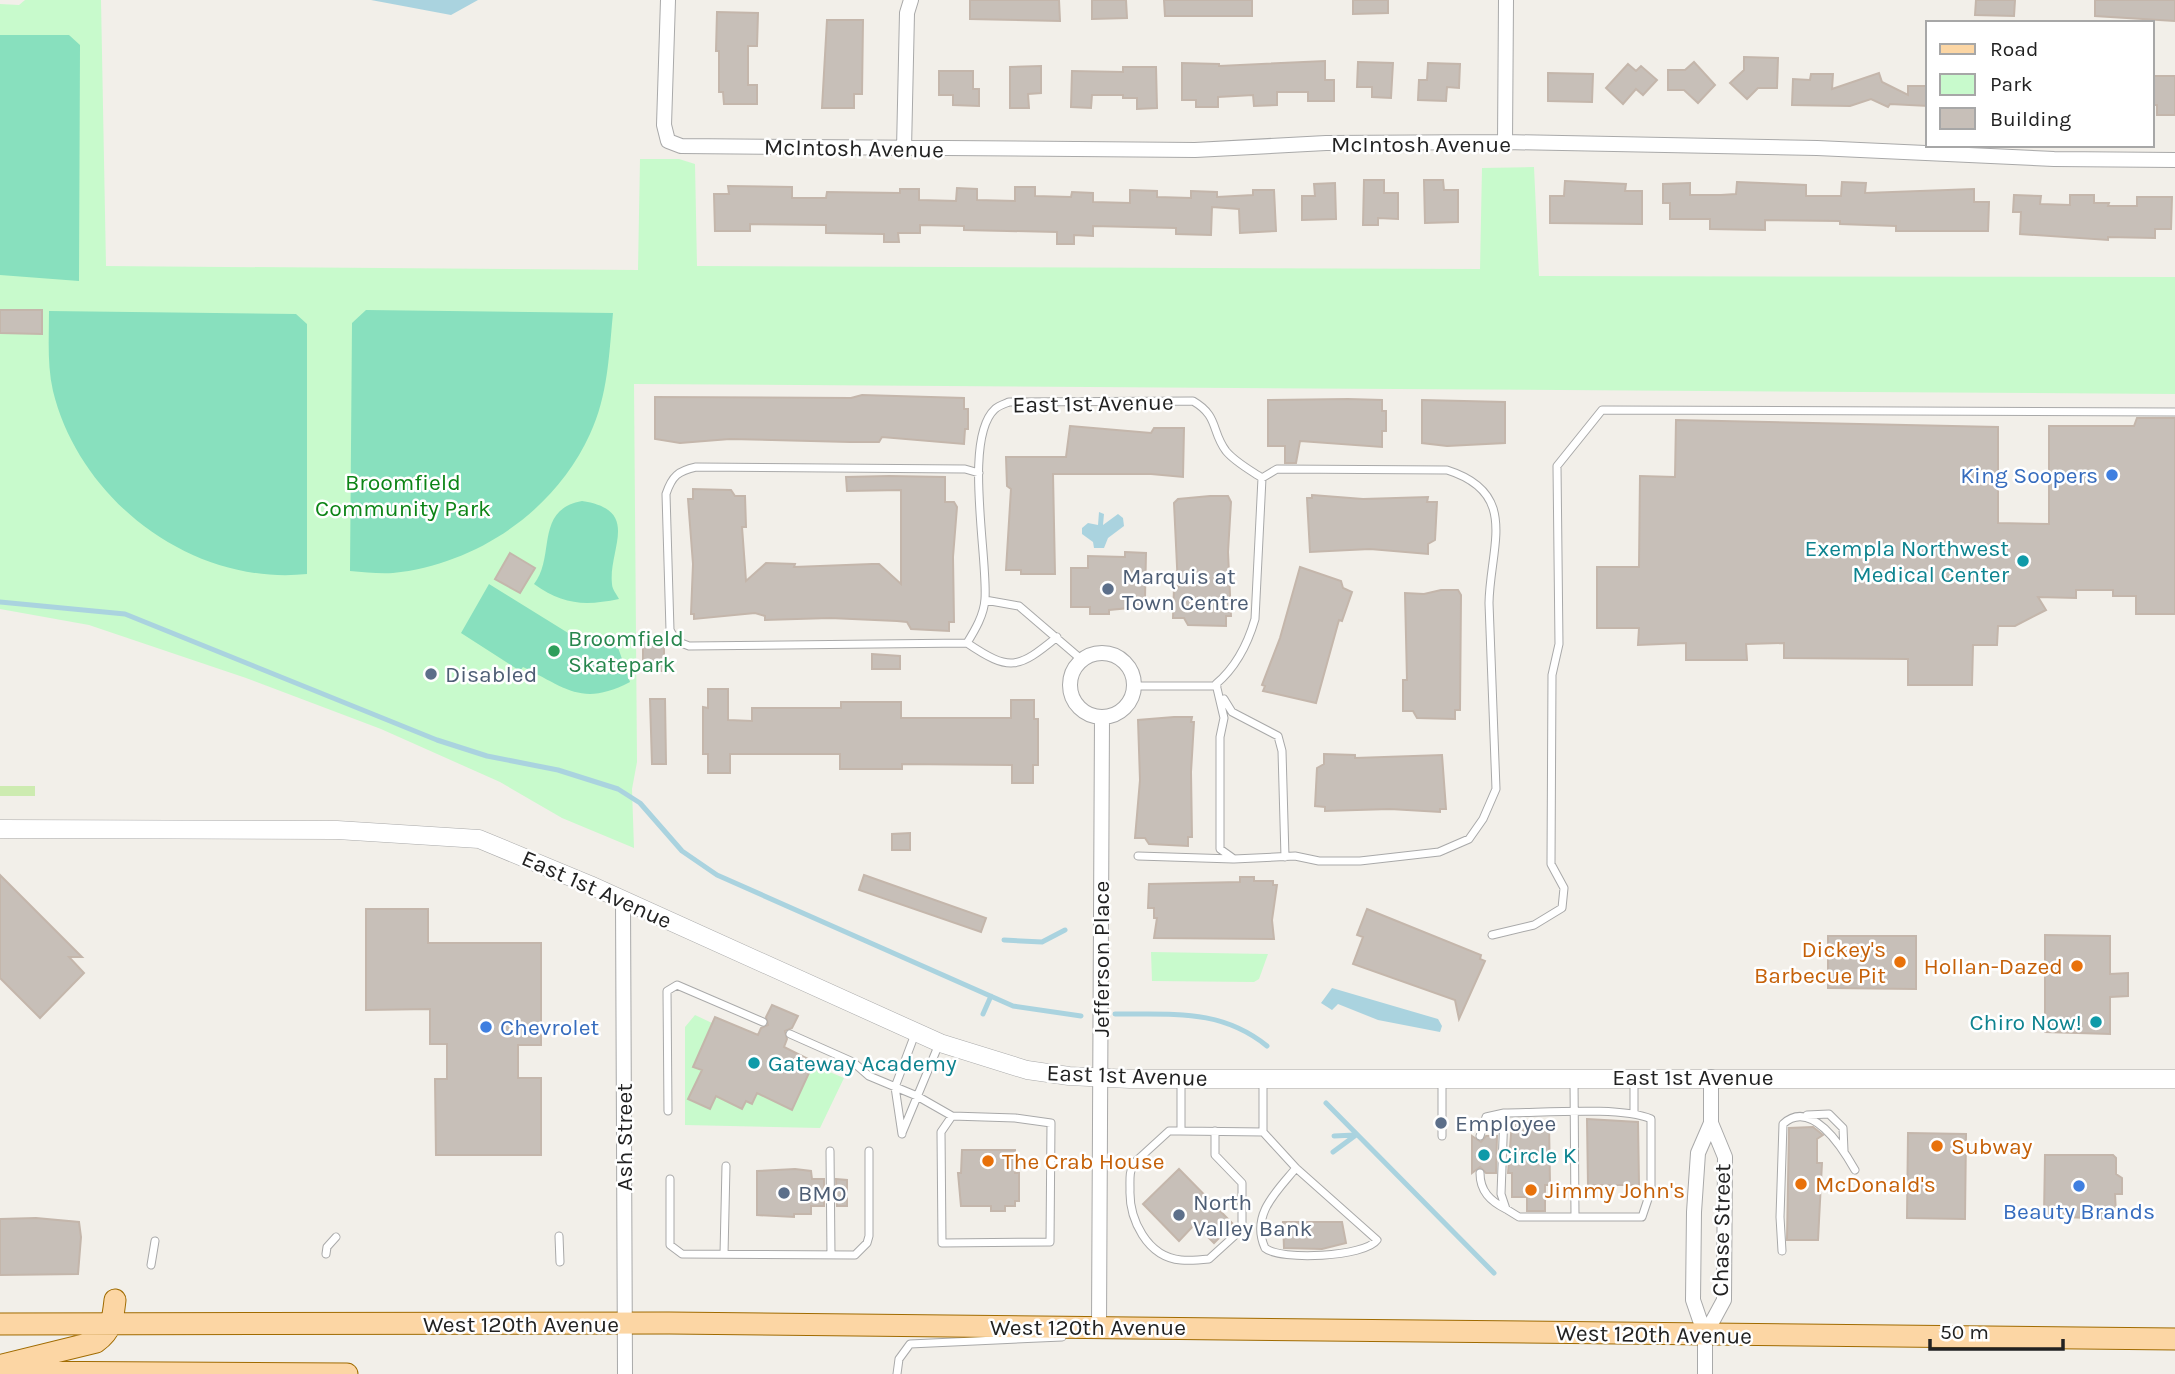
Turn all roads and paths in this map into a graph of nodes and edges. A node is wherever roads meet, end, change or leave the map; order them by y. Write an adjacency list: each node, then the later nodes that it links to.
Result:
1 (668, 0): 5 (street, McIntosh Avenue)
2 (911, 0): 5 (street)
3 (1506, 0): 4 (street)
4 (1505, 142): 5 (street, McIntosh Avenue); 6 (street, McIntosh Avenue)
5 (904, 149)
6 (2175, 160)
7 (2175, 412): 22 (lane)
8 (979, 473): 9 (lane, East 1st Avenue); 10 (lane, East 1st Avenue); 12 (lane)
9 (1262, 478): 14 (lane); 19 (lane)
10 (985, 600): 11 (lane); 12 (lane, East 1st Avenue)
11 (1056, 637): 12 (lane); 13 (lane)
12 (967, 643)
13 (1082, 660): 15 (street); 16 (street)
14 (1216, 684): 15 (lane); 19 (lane); 20 (lane)
15 (1133, 686): 16 (street)
16 (1102, 717): 29 (street, Jefferson Place)
17 (0, 829): 21 (street, East 1st Avenue)
18 (1138, 856): 20 (lane)
19 (1285, 857): 20 (lane)
20 (1234, 859)
21 (623, 901): 24 (street, East 1st Avenue); 71 (street, Ash Street)
22 (1492, 934)
23 (763, 1022): 37 (lane)
24 (915, 1032): 26 (street, East 1st Avenue); 35 (lane)
25 (790, 1034): 35 (lane)
26 (940, 1042): 29 (street, East 1st Avenue); 36 (lane)
27 (1634, 1077): 28 (street, East 1st Avenue); 30 (street, East 1st Avenue); 38 (lane)
28 (1711, 1077): 33 (street, East 1st Avenue); 43 (street, Chase Street)
29 (1101, 1078): 31 (street, East 1st Avenue); 72 (street, Jefferson Place)
30 (1574, 1078): 34 (street, East 1st Avenue); 40 (lane)
31 (1181, 1079): 32 (street, East 1st Avenue); 44 (lane)
32 (1263, 1079): 34 (street, East 1st Avenue); 46 (lane)
33 (2175, 1079)
34 (1442, 1080): 47 (lane)
35 (895, 1087): 36 (lane); 36 (lane)
36 (917, 1096): 42 (lane)
37 (668, 1111)
38 (1634, 1112): 40 (lane); 58 (lane)
39 (1504, 1113): 40 (lane); 48 (lane); 57 (lane)
40 (1573, 1113): 58 (lane)
41 (1805, 1115): 51 (lane); 51 (lane); 62 (lane)
42 (952, 1116): 42 (lane)
43 (1711, 1123): 74 (street, Chase Street); 74 (street, Chase Street)
44 (1181, 1131): 45 (lane); 45 (lane)
45 (1215, 1131): 46 (lane)
46 (1263, 1132): 53 (lane)
47 (1442, 1136)
48 (1480, 1136)
49 (830, 1151): 65 (lane)
50 (869, 1151): 65 (lane)
51 (1844, 1151): 54 (lane)
52 (726, 1166): 64 (lane)
53 (1296, 1168): 53 (lane)
54 (1855, 1170)
55 (1480, 1173): 57 (lane)
56 (670, 1179): 64 (lane)
57 (1506, 1209): 58 (lane)
58 (1575, 1216)
59 (559, 1236): 66 (lane)
60 (336, 1237): 63 (lane)
61 (155, 1241): 67 (lane)
62 (1783, 1251)
63 (326, 1254)
64 (724, 1254): 65 (lane)
65 (831, 1255)
66 (560, 1262)
67 (150, 1265)
68 (115, 1300): 70 (main road)
69 (0, 1324): 70 (main road, West 120th Avenue)
70 (112, 1324): 71 (main road, West 120th Avenue); 76 (main road)
71 (624, 1324): 72 (main road, West 120th Avenue); 79 (street, Ash Street)
72 (1099, 1327): 73 (main road, West 120th Avenue)
73 (1262, 1328): 74 (main road, West 120th Avenue); 80 (lane)
74 (1705, 1335): 75 (main road, West 120th Avenue); 81 (street, Chase Street)
75 (2175, 1339)
76 (0, 1366)
77 (0, 1372): 78 (main road)
78 (347, 1374)
79 (625, 1374)
80 (897, 1374)
81 (1705, 1374)

